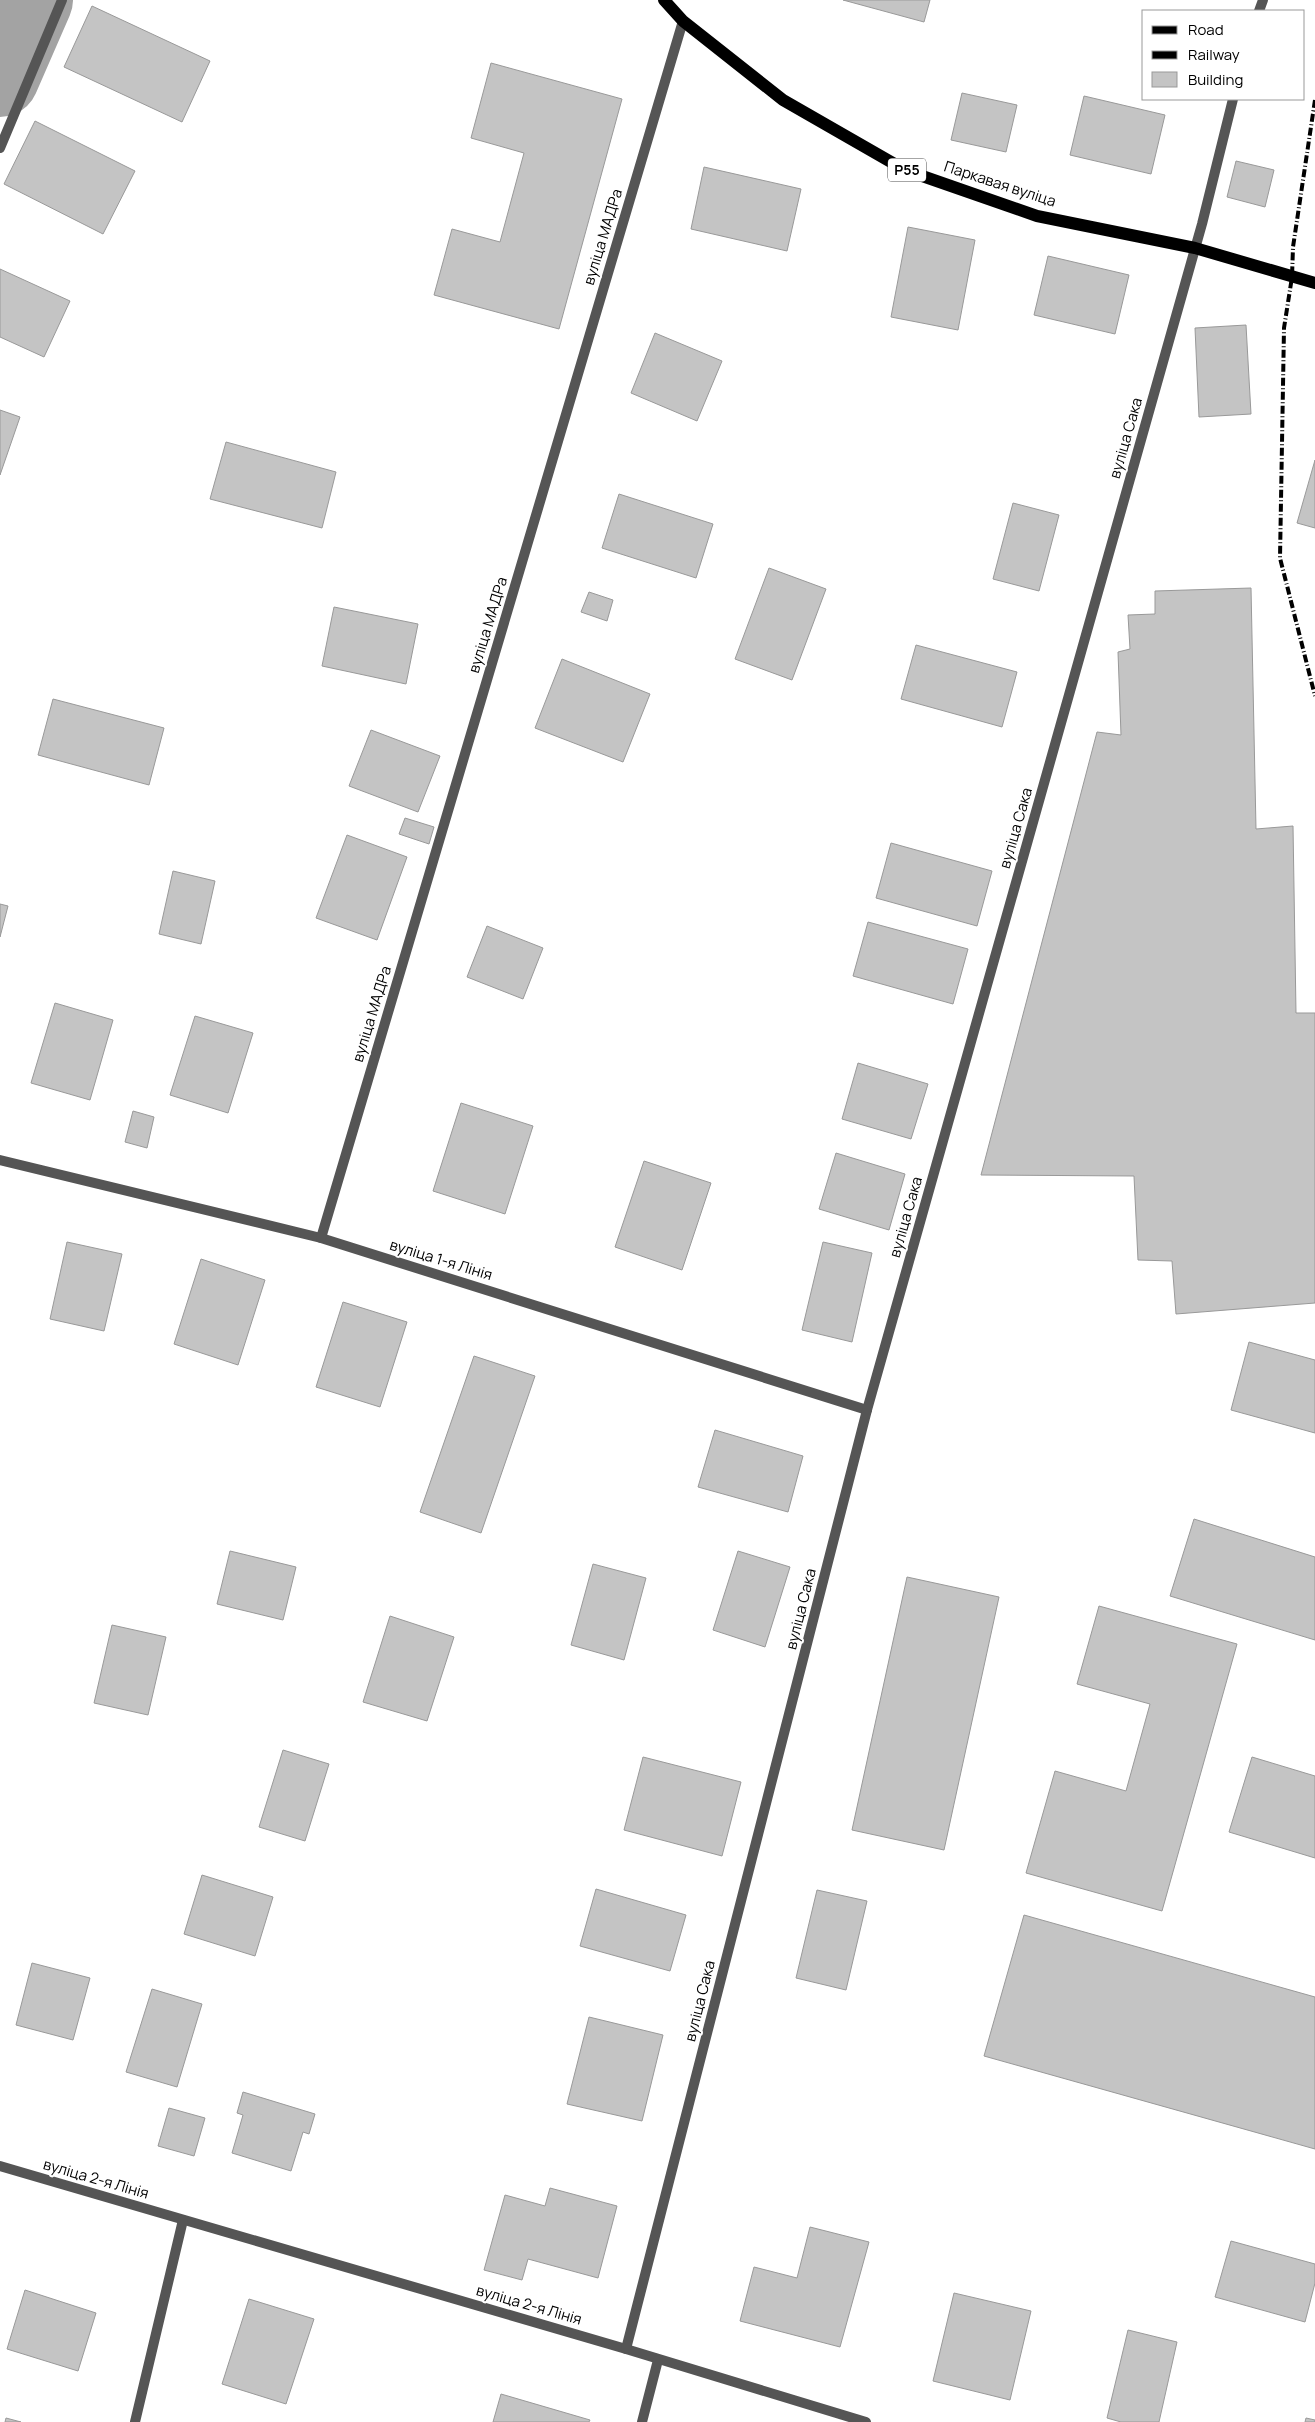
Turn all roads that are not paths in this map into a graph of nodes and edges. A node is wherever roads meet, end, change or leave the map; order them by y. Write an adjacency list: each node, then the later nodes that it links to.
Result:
1 (62, 0): 5 (street)
2 (664, 0): 3 (main road, Паркавая вуліца / Р55)
3 (683, 21): 6 (main road, Паркавая вуліца / Р55); 9 (street, вуліца МАДРа)
4 (1234, 100): 6 (street, вуліца Сака)
5 (0, 148)
6 (1195, 248): 7 (main road, Паркавая вуліца / Р55); 10 (street, вуліца Сака)
7 (1315, 284)
8 (0, 1160): 9 (street, вуліца 1-я Лінія)
9 (321, 1238): 10 (street, вуліца 1-я Лінія)
10 (867, 1410): 13 (street, вуліца Сака)
11 (0, 2166): 12 (street, вуліца 2-я Лінія)
12 (183, 2220): 13 (street, вуліца 2-я Лінія); 15 (street)
13 (626, 2349): 14 (street, вуліца 2-я Лінія)
14 (658, 2360): 16 (street); 17 (street, вуліца 2-я Лінія)
15 (135, 2422)
16 (642, 2422)
17 (866, 2422)

